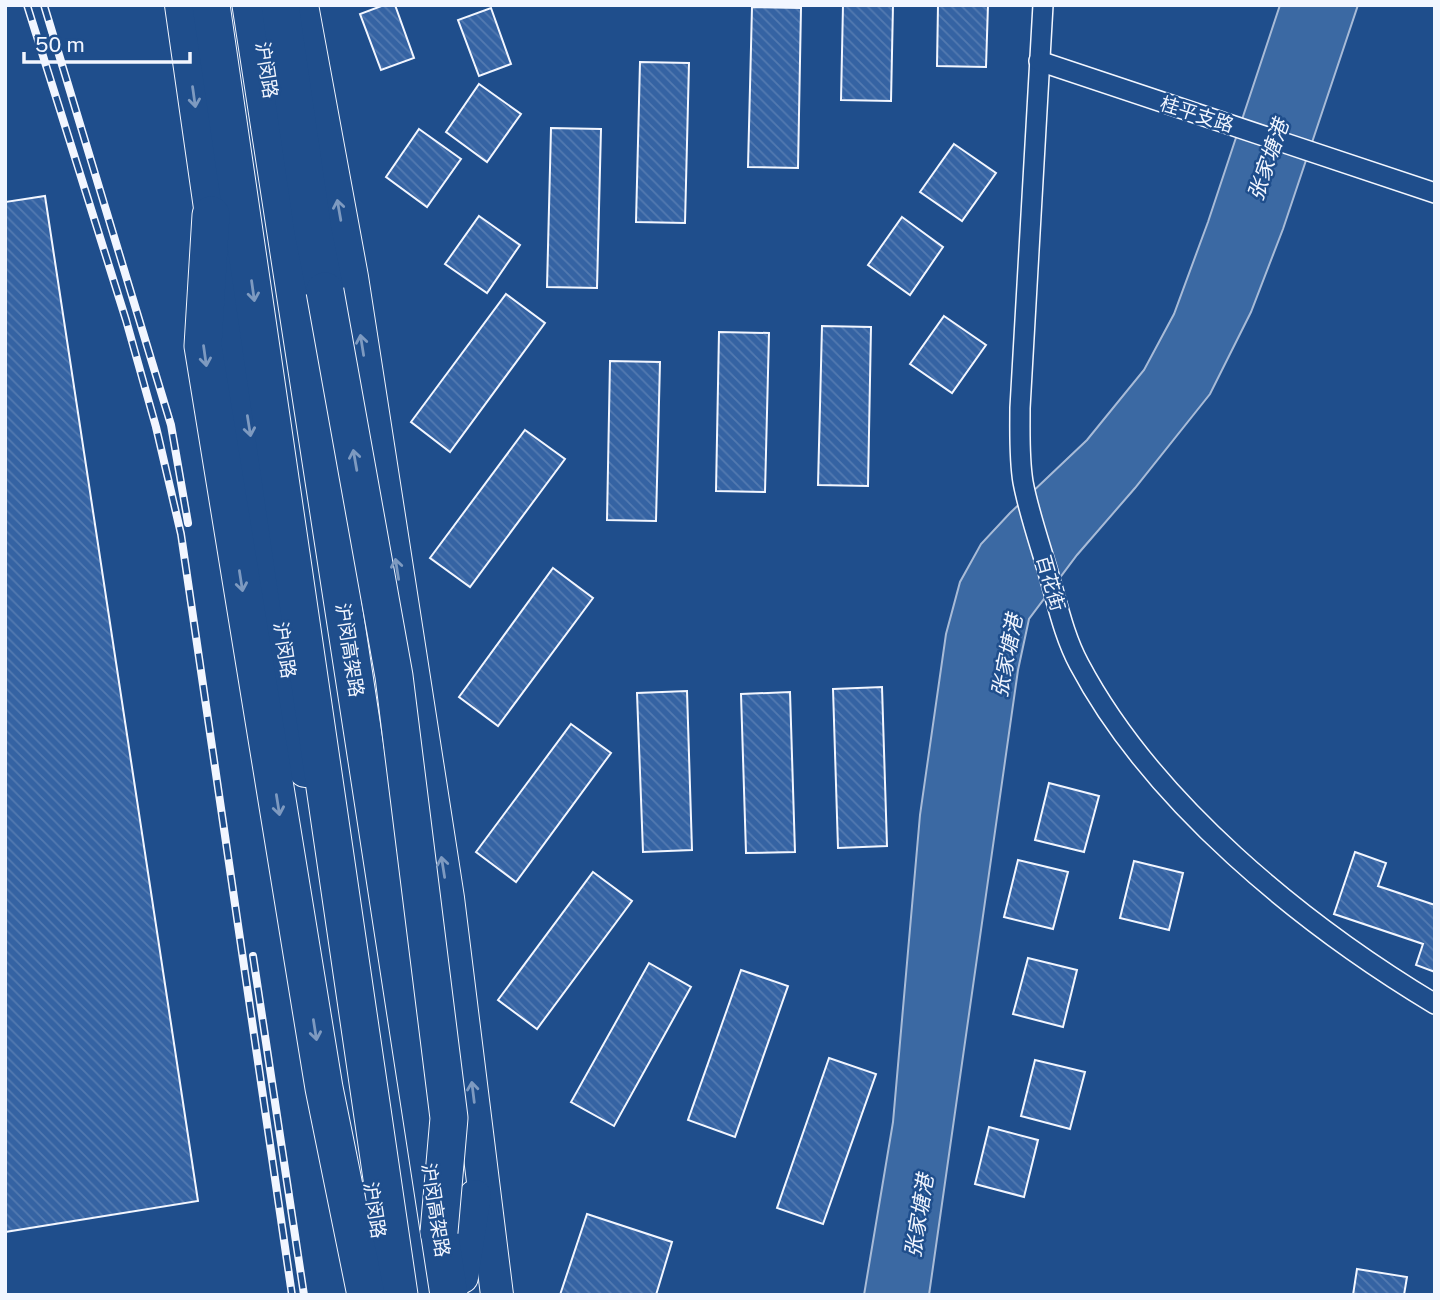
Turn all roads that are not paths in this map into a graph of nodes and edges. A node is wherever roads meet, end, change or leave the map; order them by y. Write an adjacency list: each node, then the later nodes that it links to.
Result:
1 (181, 5): 10 (main road, 沪闵路, one-way to 10)
2 (210, 5): 11 (main road); 19 (highway, one-way to 19)
3 (251, 5): 15 (highway, 沪闵高架路, bridge)
4 (257, 5): 12 (main road, 沪闵路)
5 (280, 5): 12 (highway)
6 (302, 5): 14 (main road, one-way to 6)
7 (1043, 5): 8 (street, 百花街)
8 (1039, 61): 9 (street, 桂平支路); 13 (street, 百花街)
9 (1435, 194)
10 (211, 215): 11 (main road, 沪闵路); 17 (highway, one-way to 17)
11 (226, 286): 18 (main road, 沪闵路, one-way to 18)
12 (312, 290): 15 (highway, one-way to 12, bridge); 16 (main road, 沪闵路)
13 (1435, 1003)
14 (481, 1160): 16 (main road); 20 (main road)
15 (439, 1232): 16 (highway, 沪闵高架路)
16 (459, 1289)
17 (366, 1295)
18 (388, 1295)
19 (399, 1295)
20 (497, 1295)

